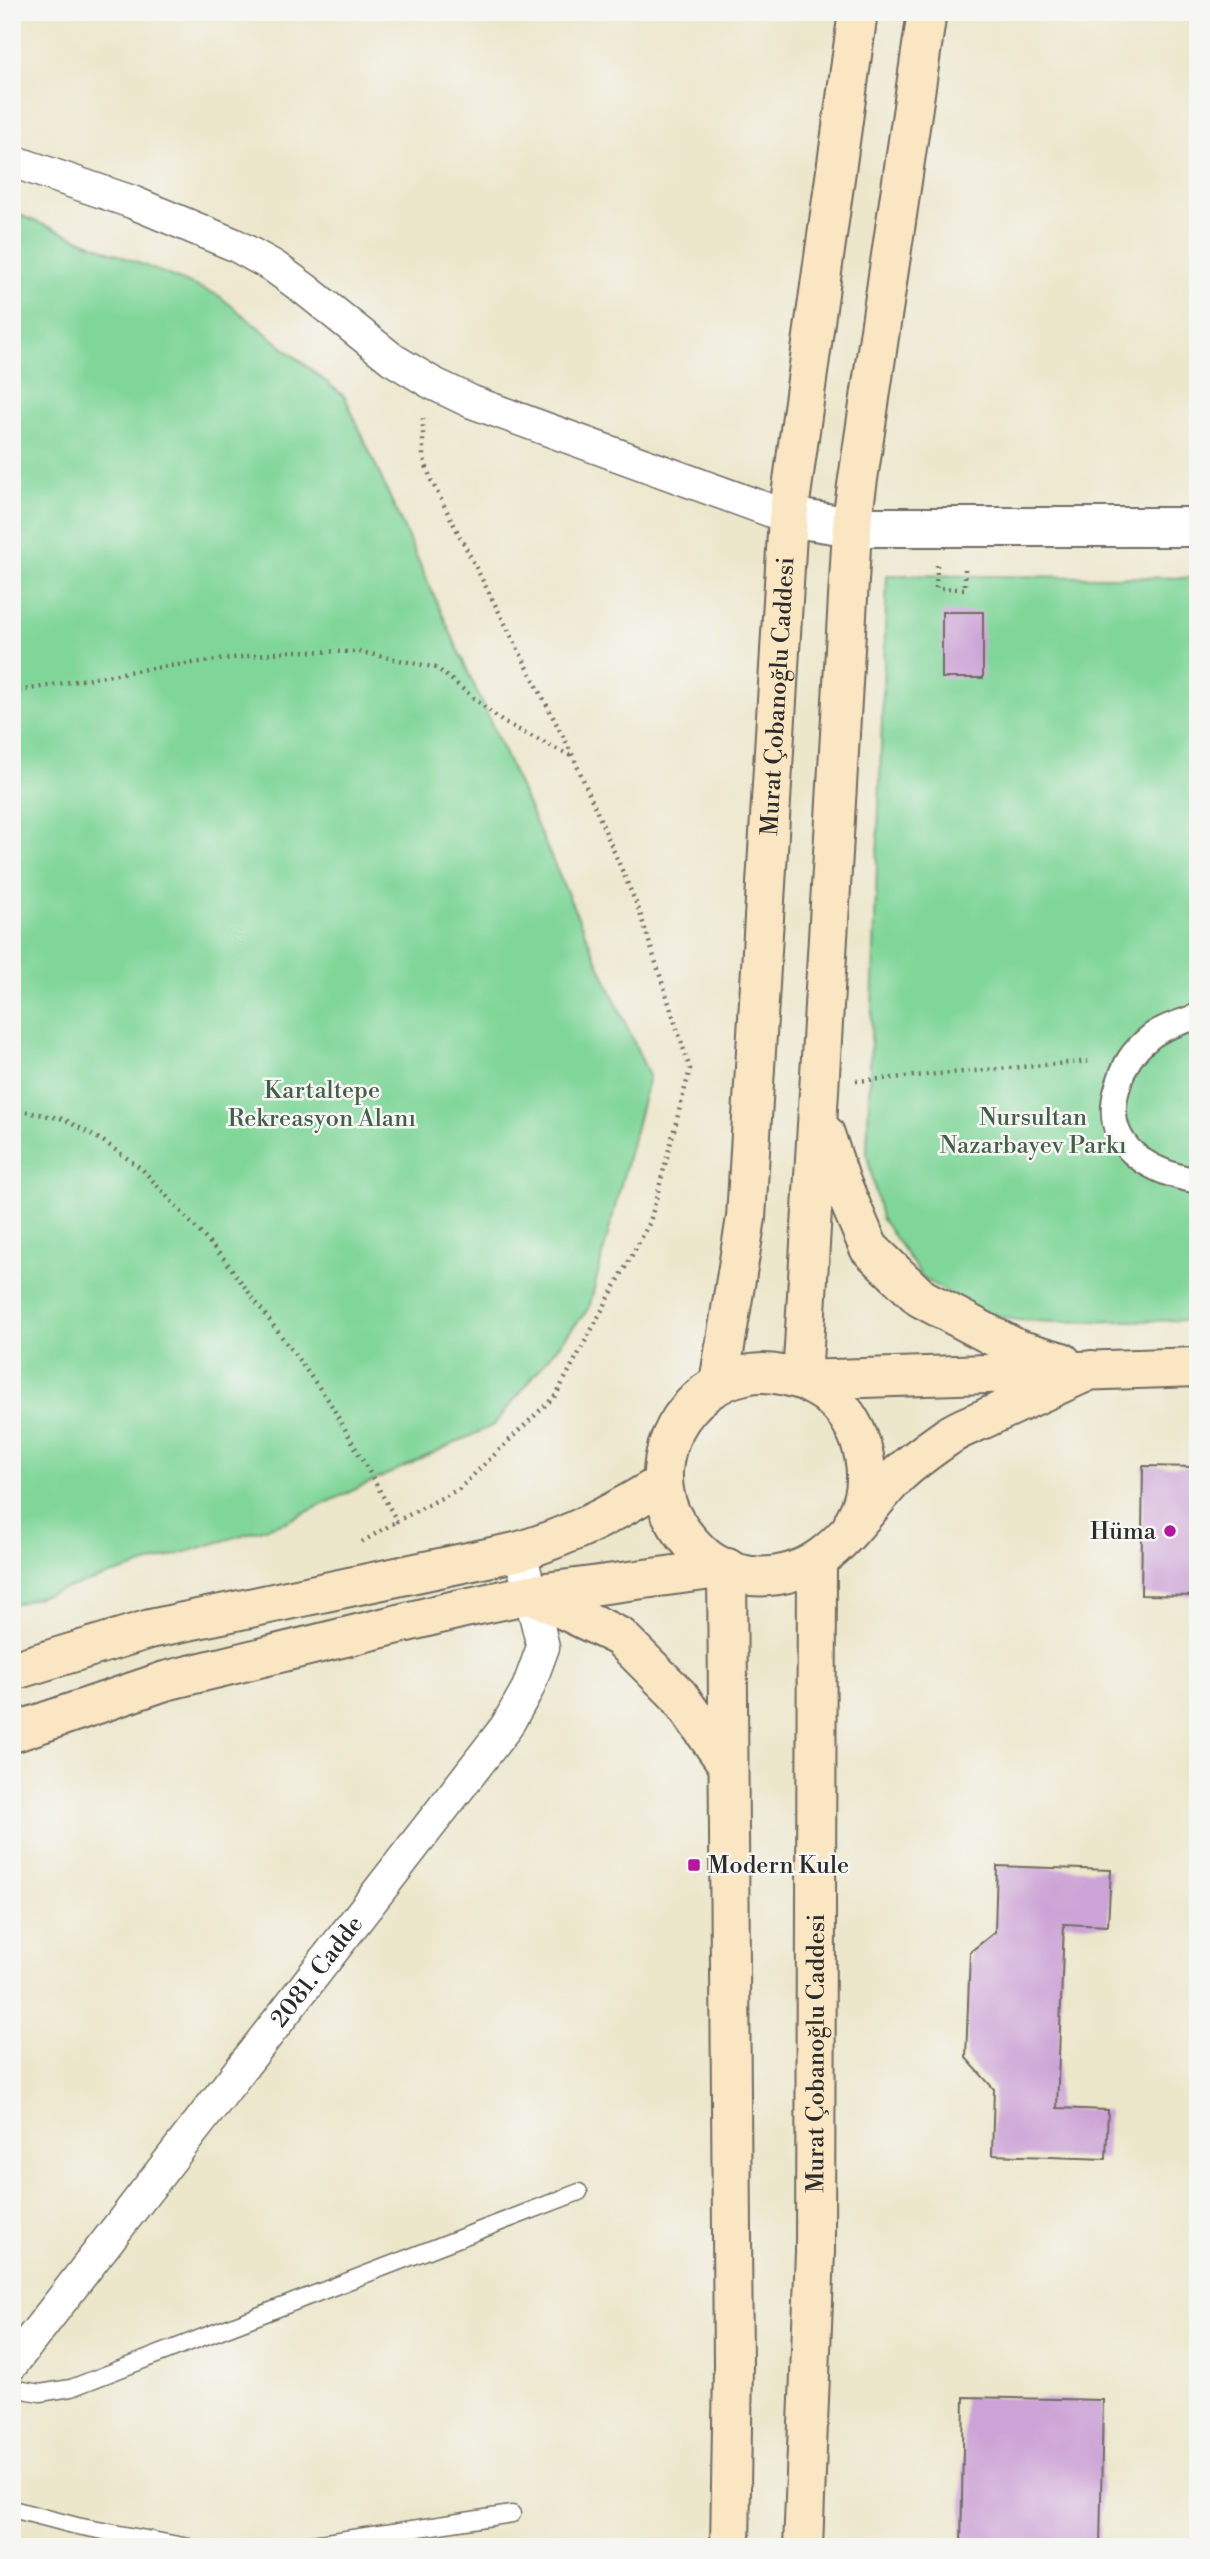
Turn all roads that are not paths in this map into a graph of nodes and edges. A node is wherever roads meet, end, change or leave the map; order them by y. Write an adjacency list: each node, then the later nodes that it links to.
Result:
1 (859, 12): 4 (main road, Murat Çobanoğlu Caddesi)
2 (927, 12): 5 (main road)
3 (12, 161): 4 (street)
4 (788, 517): 5 (street); 13 (main road, Murat Çobanoğlu Caddesi)
5 (853, 527): 6 (street); 8 (main road)
6 (1198, 527)
7 (1198, 1016): 9 (street)
8 (820, 1099): 11 (main road); 12 (main road)
9 (1198, 1181)
10 (1198, 1367): 11 (main road)
11 (1091, 1370): 12 (main road); 16 (main road)
12 (802, 1380): 13 (main road); 16 (main road)
13 (719, 1383): 14 (main road)
14 (663, 1483): 15 (main road); 17 (main road)
15 (520, 1551): 18 (street, 2081. Cadde); 19 (main road)
16 (830, 1551): 17 (main road); 30 (main road, Murat Çobanoğlu Caddesi)
17 (727, 1568): 18 (main road); 21 (main road)
18 (531, 1594): 20 (main road); 21 (main road); 23 (street, 2081. Cadde)
19 (12, 1671)
20 (12, 1733)
21 (728, 1765): 29 (main road)
22 (579, 2192): 24 (lane)
23 (12, 2364)
24 (12, 2388)
25 (12, 2510): 27 (lane)
26 (513, 2514): 28 (lane)
27 (189, 2547)
28 (293, 2547)
29 (730, 2547)
30 (803, 2547)

